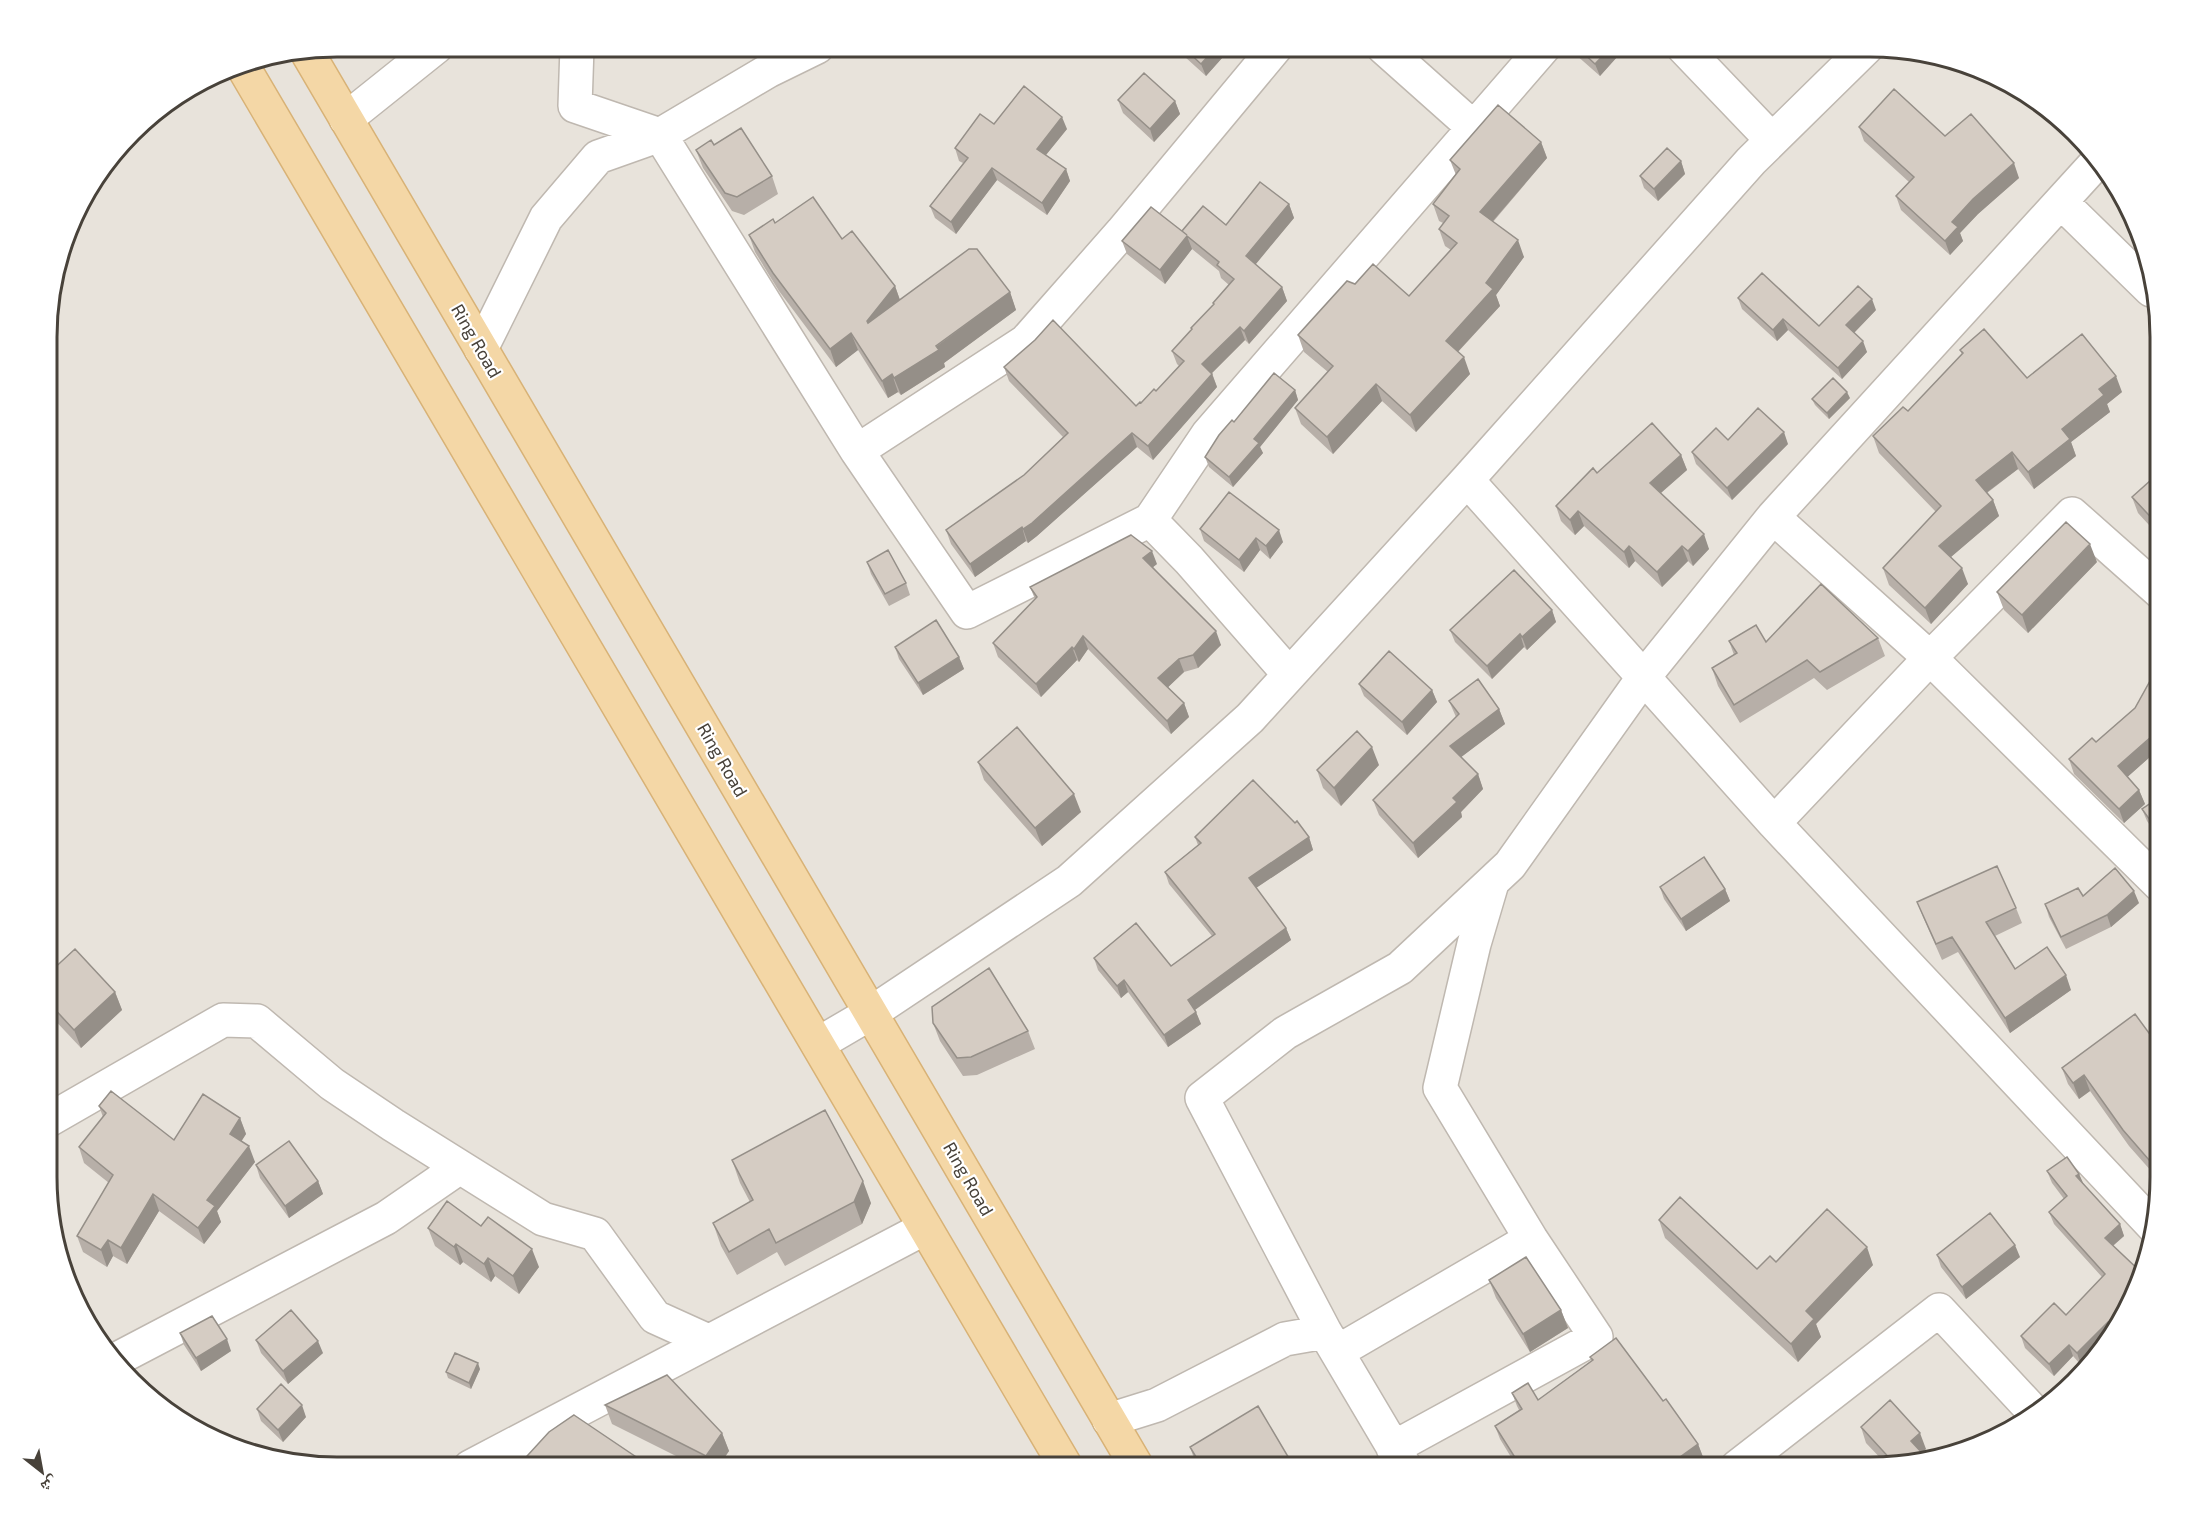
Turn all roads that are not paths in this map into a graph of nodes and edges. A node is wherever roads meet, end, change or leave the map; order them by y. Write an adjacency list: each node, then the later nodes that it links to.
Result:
1 (422, 57): 11 (street)
2 (577, 57): 13 (street)
3 (789, 57): 13 (street)
4 (1268, 57): 19 (street)
5 (1394, 57): 12 (street)
6 (1536, 57): 12 (street)
7 (1693, 57): 14 (street)
8 (1857, 57): 14 (street)
9 (311, 58): 11 (main road, Ring Road)
10 (246, 72): 31 (main road)
11 (346, 119): 18 (main road, Ring Road)
12 (1474, 128): 22 (street)
13 (660, 135): 18 (street); 19 (street)
14 (1772, 140): 20 (street)
15 (2092, 167): 16 (street)
16 (2061, 202): 17 (street); 21 (street)
17 (2145, 285)
18 (481, 349): 30 (main road, Ring Road)
19 (857, 451): 22 (street)
20 (1467, 480): 25 (street); 26 (street)
21 (1773, 517): 24 (street); 26 (street)
22 (1150, 520): 25 (street)
23 (2150, 583): 24 (street)
24 (1930, 658): 27 (street); 28 (street)
25 (1288, 674): 30 (street)
26 (1642, 678): 27 (street); 29 (street)
27 (1774, 823): 34 (street)
28 (2150, 875)
29 (1492, 882): 36 (street); 38 (street)
30 (871, 1013): 31 (street); 41 (main road, Ring Road)
31 (818, 1044): 35 (main road)
32 (57, 1114): 33 (street)
33 (460, 1167): 37 (street); 39 (street)
34 (2147, 1220)
35 (925, 1228): 37 (street); 43 (main road)
36 (1531, 1239): 38 (street); 46 (street)
37 (708, 1341): 42 (street)
38 (1331, 1342): 41 (street); 45 (street)
39 (122, 1356)
40 (2029, 1407): 47 (street)
41 (1109, 1420): 44 (main road, Ring Road)
42 (489, 1457)
43 (1060, 1457)
44 (1131, 1457)
45 (1398, 1457)
46 (1401, 1457)
47 (1750, 1457)

